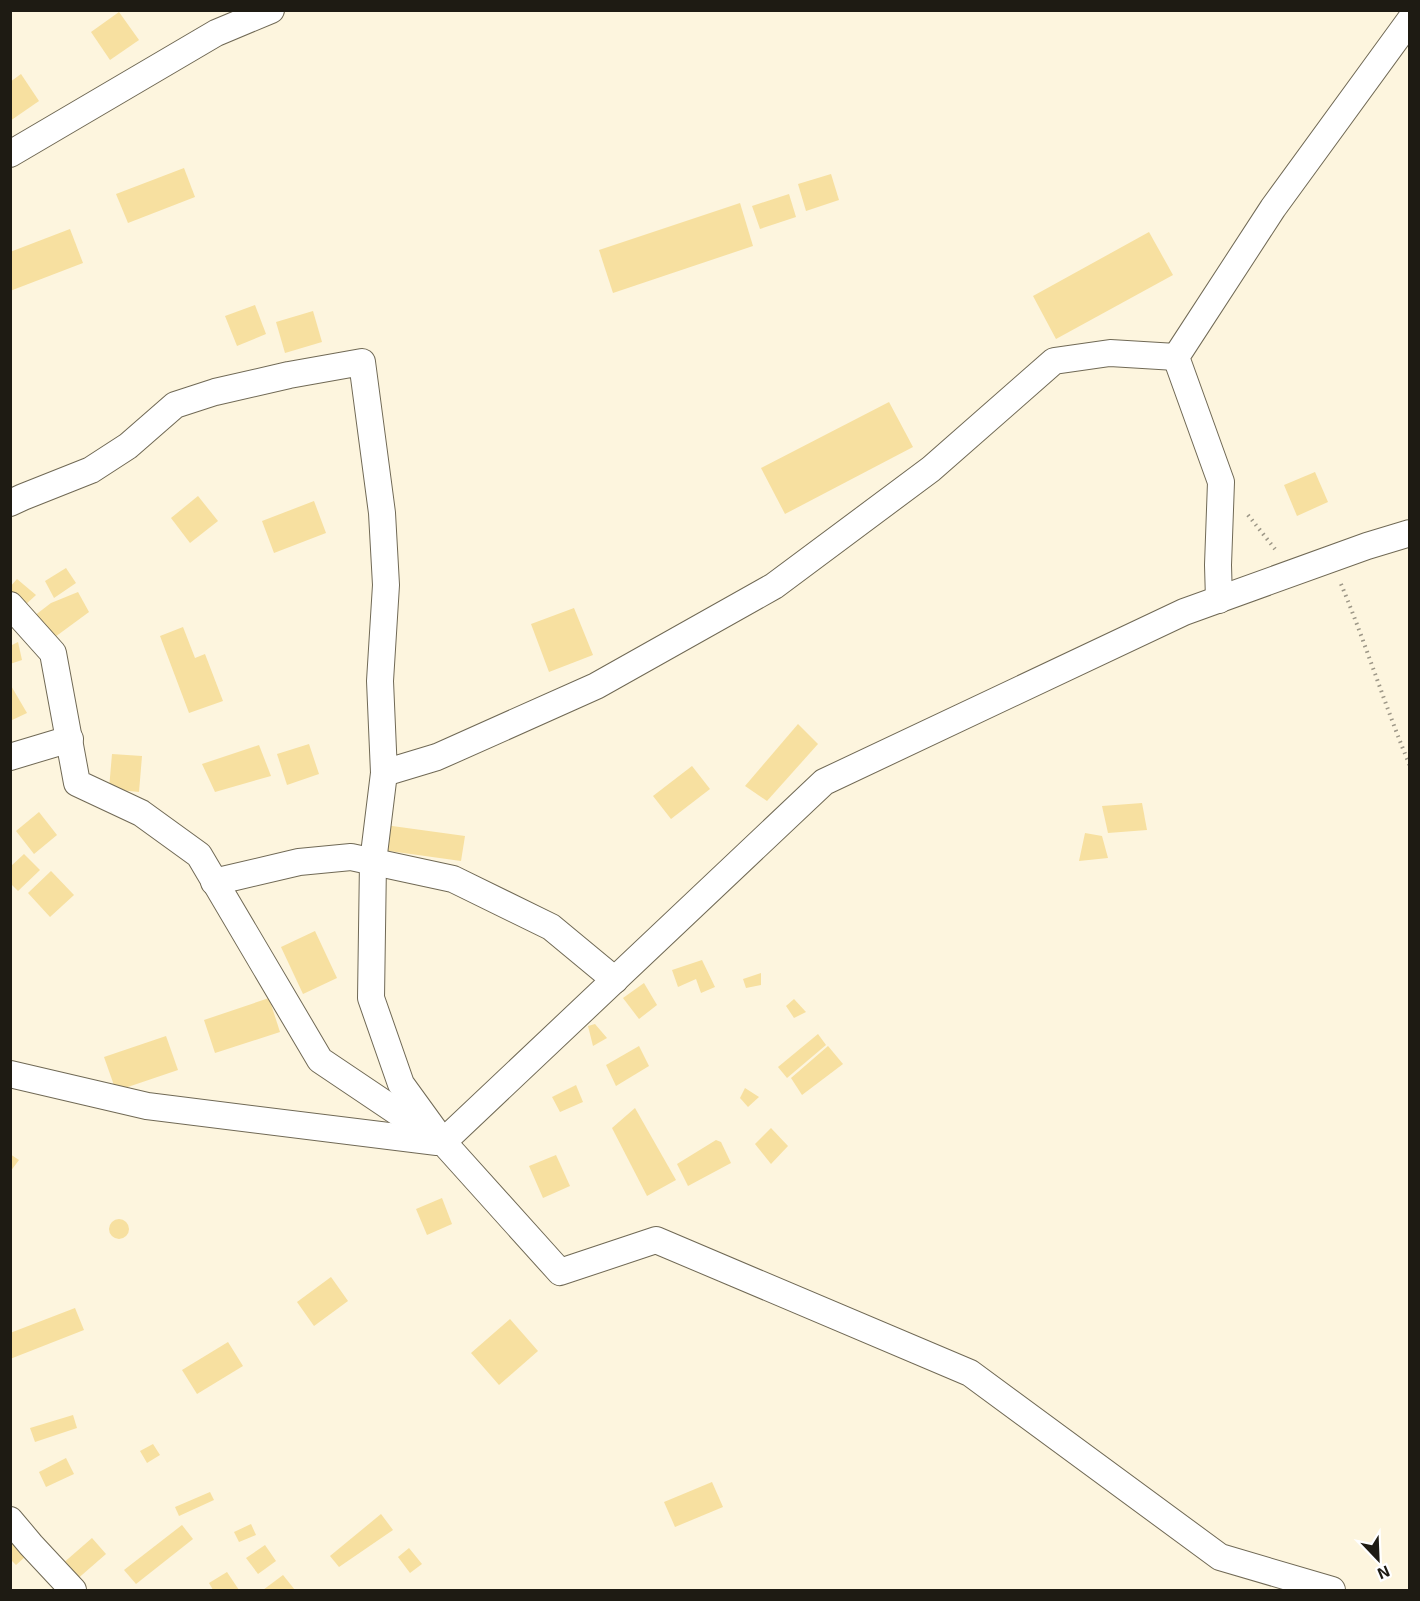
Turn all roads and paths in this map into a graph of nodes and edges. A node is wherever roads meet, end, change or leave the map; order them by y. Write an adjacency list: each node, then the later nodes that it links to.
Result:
1 (271, 10): 3 (street)
2 (1410, 20): 4 (street)
3 (10, 154)
4 (1176, 357): 5 (street); 15 (street)
5 (1221, 482): 8 (path); 10 (street)
6 (10, 503): 15 (street)
7 (1410, 533): 9 (street)
8 (1282, 557)
9 (1330, 560): 10 (street); 14 (path)
10 (1219, 600): 18 (street)
11 (10, 605): 12 (street)
12 (70, 739): 13 (street); 17 (street)
13 (10, 757)
14 (1410, 766)
15 (384, 773): 16 (street)
16 (373, 862): 17 (street); 18 (street); 20 (street)
17 (214, 882): 20 (street)
18 (615, 981): 20 (street)
19 (10, 1074): 20 (street)
20 (443, 1142): 23 (street)
21 (10, 1520): 22 (street)
22 (73, 1590)
23 (1332, 1590)

